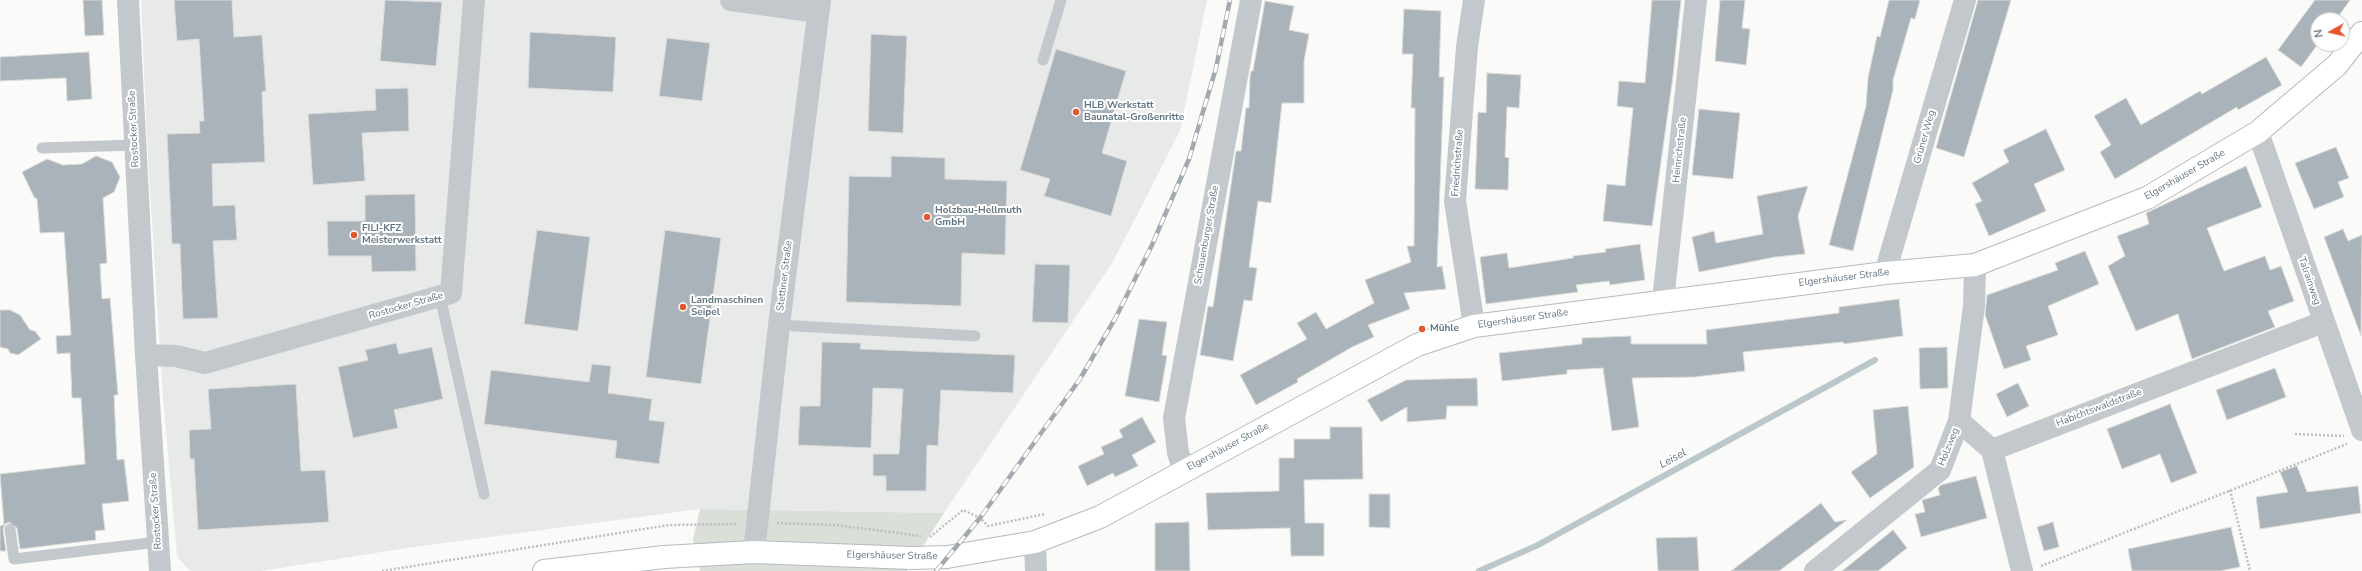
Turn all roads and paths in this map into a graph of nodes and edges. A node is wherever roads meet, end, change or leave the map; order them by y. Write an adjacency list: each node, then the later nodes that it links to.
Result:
1 (128, 0): 13 (street, Rostocker Straße)
2 (474, 0): 17 (street, Rostocker Straße)
3 (731, 0): 9 (street)
4 (1061, 0): 11 (lane)
5 (1251, 0): 28 (street, Schauenburger Straße)
6 (1474, 0): 21 (street, Friedrichstraße)
7 (1696, 0): 18 (street, Heinrichstraße)
8 (1965, 0): 16 (street, Grüner Weg)
9 (819, 6): 20 (street, Stettiner Straße)
10 (2362, 33): 12 (street, Elgershäuser Straße)
11 (1043, 60)
12 (2258, 132): 15 (street, Elgershäuser Straße); 19 (street, Talrainweg)
13 (135, 145): 14 (lane); 23 (street, Rostocker Straße)
14 (42, 148)
15 (1975, 265): 16 (street, Elgershäuser Straße); 24 (street, Holzweg)
16 (1885, 273): 18 (street, Elgershäuser Straße)
17 (440, 296): 23 (street, Rostocker Straße); 30 (lane)
18 (1663, 300): 21 (street, Elgershäuser Straße)
19 (2323, 322): 26 (street, Talrainweg); 27 (street, Habichtswaldstraße)
20 (779, 325): 22 (lane); 34 (street, Stettiner Straße)
21 (1474, 326): 28 (street, Elgershäuser Straße)
22 (975, 336)
23 (146, 354): 32 (street, Rostocker Straße)
24 (1959, 421): 27 (street); 39 (street, Holzweg)
25 (2295, 434): 26 (path)
26 (2353, 437): 29 (path)
27 (1992, 450): 35 (street)
28 (1184, 470): 33 (street, Elgershäuser Straße)
29 (2230, 490): 35 (path); 40 (path)
30 (484, 494)
31 (10, 529): 32 (lane)
32 (158, 542): 36 (street, Rostocker Straße)
33 (1036, 542): 34 (street, Elgershäuser Straße); 38 (street)
34 (754, 552): 37 (street, Elgershäuser Straße)
35 (2030, 570)
36 (160, 571)
37 (544, 571)
38 (1036, 571)
39 (1815, 571)
40 (2250, 571)

